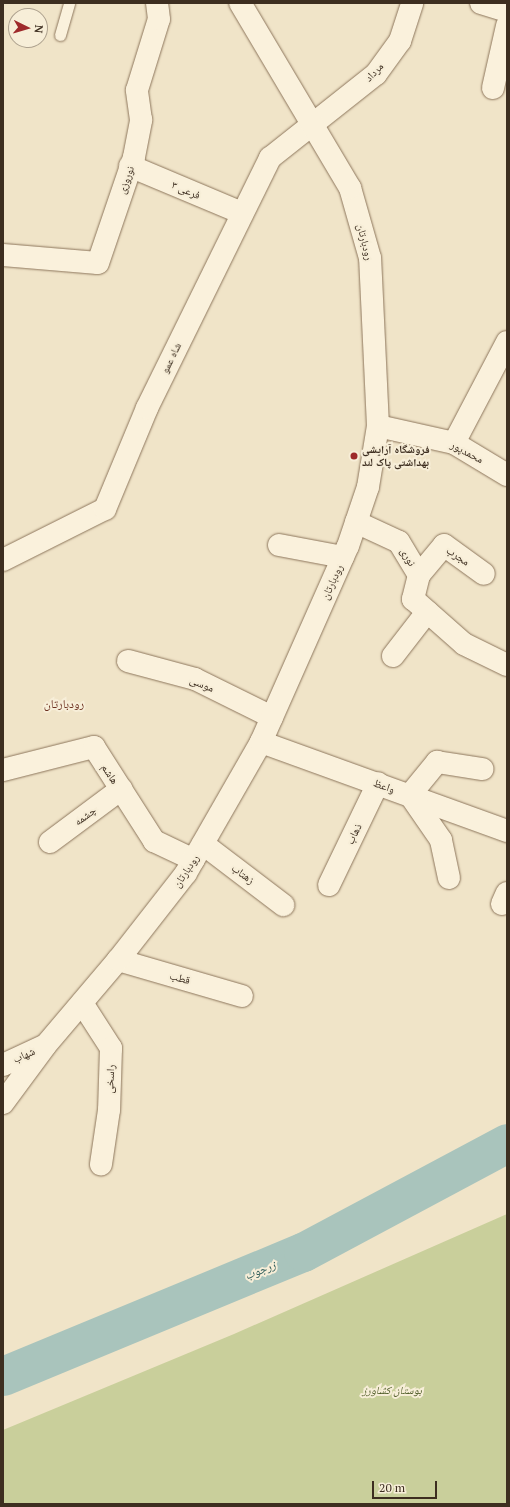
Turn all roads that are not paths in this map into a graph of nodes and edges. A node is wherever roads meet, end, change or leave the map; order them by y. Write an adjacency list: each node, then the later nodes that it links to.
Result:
1 (69, 3): 8 (lane)
2 (157, 3): 11 (street, نوروزی)
3 (240, 3): 10 (street, رودبارتان)
4 (412, 3): 10 (street, مرداد)
5 (481, 3): 6 (street)
6 (507, 11)
7 (507, 26): 9 (street)
8 (60, 35)
9 (493, 88)
10 (313, 125): 12 (street, شاه عمو); 15 (street, رودبارتان)
11 (130, 166): 12 (street, فرعی ۳); 13 (street, نوروزی)
12 (242, 214): 21 (street, شاه عمو)
13 (3, 255)
14 (507, 342): 16 (street)
15 (378, 426): 16 (street, محمدپور); 18 (street, رودبارتان)
16 (454, 443): 17 (street, محمدپور)
17 (507, 475)
18 (356, 522): 20 (street, رودبارتان); 23 (street, نوری)
19 (279, 545): 20 (street)
20 (343, 557): 28 (street, رودبارتان)
21 (3, 560)
22 (484, 574): 23 (street, مجرب)
23 (419, 575): 24 (street, نوری)
24 (427, 612): 25 (street); 27 (street, نوری)
25 (393, 656)
26 (128, 661): 28 (street, موسی)
27 (507, 665)
28 (272, 717): 29 (street, رودبارتان)
29 (261, 742): 32 (street, واعظ); 37 (street, رودبارتان)
30 (482, 769): 34 (street)
31 (3, 770): 33 (street, هاشم)
32 (378, 783): 34 (street, واعظ); 39 (street, ذهاب)
33 (121, 789): 36 (street, چشمه); 37 (street, هاشم)
34 (410, 795): 35 (street, واعظ); 38 (street)
35 (507, 831)
36 (50, 842)
37 (198, 852): 40 (street, زهتاب); 41 (street, رودبارتان)
38 (449, 878)
39 (329, 885)
40 (283, 905)
41 (118, 960): 42 (street, قطب); 43 (street, رودبارتان)
42 (242, 996)
43 (82, 1003): 44 (street, رودبارتان); 47 (street, راسخی)
44 (45, 1046): 45 (street, شهاب); 46 (street, رودبارتان)
45 (3, 1065)
46 (3, 1103)
47 (101, 1164)

